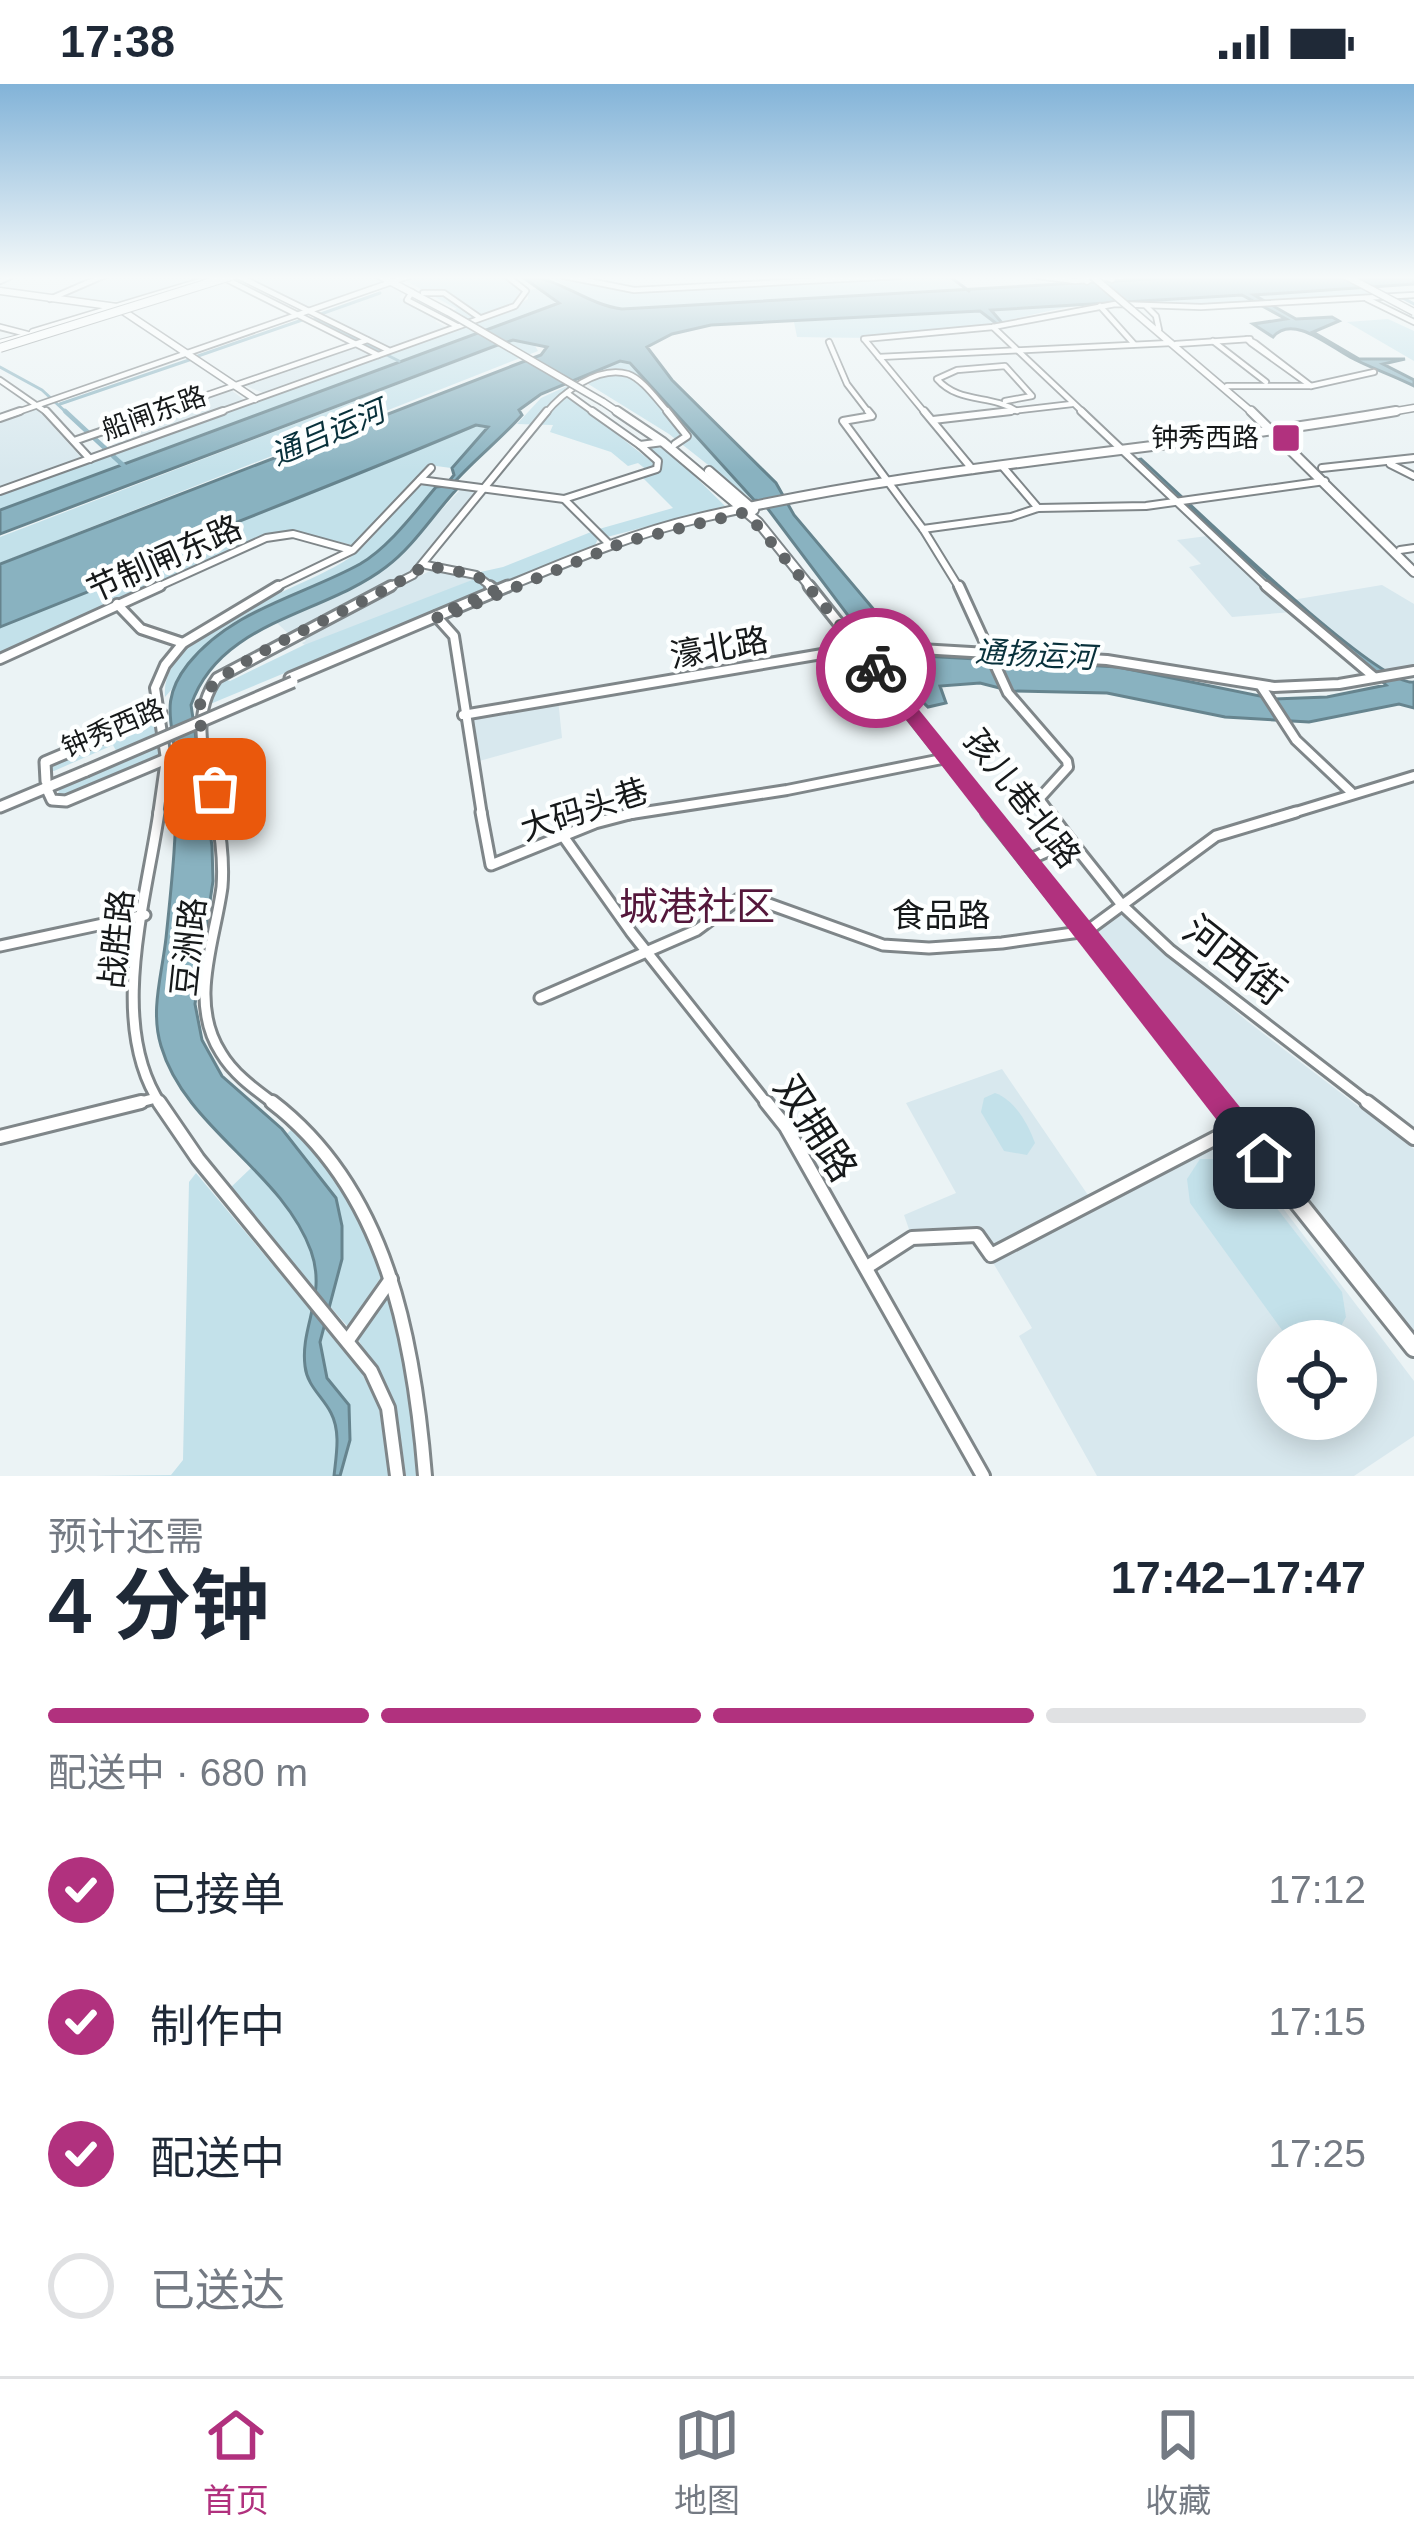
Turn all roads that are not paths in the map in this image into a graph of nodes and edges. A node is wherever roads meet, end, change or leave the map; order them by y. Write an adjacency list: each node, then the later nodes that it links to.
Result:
1 (169, 341): 21 (main road)
2 (222, 341): 21 (street)
3 (351, 341): 16 (street)
4 (365, 341): 16 (street)
5 (369, 341): 20 (street)
6 (418, 341): 20 (street, 船闸东路)
7 (502, 341): 32 (main road, bridge)
8 (866, 341): 23 (street)
9 (1007, 341): 19 (street)
10 (1132, 341): 17 (street)
11 (1171, 341): 18 (main road)
12 (1171, 341): 18 (main road)
13 (1213, 341): 18 (street); 26 (street)
14 (1253, 341): 29 (street)
15 (829, 343): 56 (street)
16 (357, 344): 22 (street); 27 (street)
17 (1135, 344): 18 (street); 19 (street)
18 (1174, 344): 28 (main road); 40 (main road)
19 (1013, 347): 23 (street); 35 (street)
20 (389, 351): 22 (street, 船闸东路)
21 (187, 353): 27 (main road); 34 (street)
22 (379, 355): 31 (street, 船闸东路)
23 (879, 357): 39 (street)
24 (1373, 372): 29 (street)
25 (0, 380): 34 (street)
26 (1267, 383): 28 (street); 29 (street)
27 (235, 385): 31 (main road); 41 (street)
28 (1227, 386): 40 (main road)
29 (1311, 386)
30 (566, 392): 43 (street); 44 (street); 57 (street, 豆洲路)
31 (255, 400): 46 (street, 船闸东路)
32 (606, 401): 42 (main road, 孩儿巷北路); 43 (main road, 孩儿巷北路)
33 (1005, 401): 33 (street); 37 (street)
34 (43, 403): 38 (street); 41 (street)
35 (1072, 404): 37 (street); 45 (street)
36 (1414, 410): 40 (main road)
37 (1017, 411): 39 (street)
38 (0, 418)
39 (931, 420): 52 (street)
40 (1281, 433): 45 (main road); 51 (main road); 55 (main road)
41 (74, 441): 46 (street)
42 (663, 442): 44 (street); 61 (main road, 孩儿巷北路)
43 (675, 444): 61 (main road, 孩儿巷北路)
44 (640, 446): 59 (street)
45 (1123, 453): 50 (main road); 60 (street)
46 (91, 458): 58 (street, 船闸东路)
47 (1414, 458): 48 (street)
48 (1389, 463): 51 (street); 53 (street)
49 (430, 467): 54 (street, 战胜路)
50 (1004, 468): 52 (main road); 56 (main road); 62 (street)
51 (1322, 468): 67 (main road)
52 (973, 470): 56 (main road)
53 (1414, 476)
54 (420, 480): 57 (street); 66 (street, 战胜路)
55 (1325, 481): 60 (street); 69 (main road)
56 (889, 483): 61 (main road); 63 (street)
57 (486, 488): 59 (street); 68 (street, 豆洲路)
58 (0, 491)
59 (564, 499): 64 (street)
60 (1176, 501): 62 (street); 78 (street)
61 (755, 508): 64 (main road, 钟秀西路); 72 (main road, 钟秀西路); 74 (main road, 孩儿巷北路)
62 (1038, 508): 63 (street)
63 (923, 529): 75 (street)
64 (609, 544): 70 (main road, 钟秀西路)
65 (1414, 548): 67 (street)
66 (353, 550): 71 (street, 节制闸东路); 73 (street, 战胜路)
67 (1400, 550): 69 (main road)
68 (424, 565): 70 (street); 102 (street, 豆洲路)
69 (1414, 568)
70 (495, 590): 72 (main road, 钟秀西路)
71 (117, 604): 73 (street); 76 (street, 节制闸东路)
72 (438, 617): 81 (street, 大码头巷); 85 (main road, 钟秀西路, bridge)
73 (184, 643): 80 (street, 战胜路)
74 (864, 646): 75 (street, 濠北路); 81 (street, 濠北路); 82 (main road, 孩儿巷北路); 90 (main road, 孩儿巷北路)
75 (994, 656): 79 (street, 濠北路); 89 (street, 河西街)
76 (0, 659)
77 (1414, 671): 78 (street, 濠北路)
78 (1377, 678): 79 (street, 濠北路)
79 (1262, 686): 86 (street)
80 (160, 713): 83 (street, 战胜路); 85 (main road)
81 (463, 715): 88 (street, 大码头巷)
82 (948, 758): 88 (street, 大码头巷); 90 (main road, 孩儿巷北路)
83 (166, 759): 85 (main road); 92 (street, 战胜路)
84 (1412, 779): 86 (street)
85 (46, 784): 87 (main road, 钟秀西路)
86 (1352, 793): 91 (street)
87 (0, 804)
88 (563, 836): 95 (street, 双拥路)
89 (1071, 841): 90 (street); 91 (street, 河西街)
90 (1030, 859): 93 (main road, 孩儿巷北路)
91 (1122, 905): 93 (street); 100 (street, 河西街)
92 (145, 915): 94 (street); 97 (street, 战胜路)
93 (1087, 931): 95 (street, 食品路); 98 (main road, 孩儿巷北路)
94 (0, 946)
95 (649, 954): 96 (street, 食品路); 101 (street, 双拥路)
96 (540, 998)
97 (156, 1097): 99 (street); 103 (street, 战胜路)
98 (1239, 1127): 101 (street); 104 (main road, 孩儿巷北路)
99 (0, 1137)
100 (1414, 1138)
101 (866, 1267): 107 (street, 双拥路)
102 (391, 1279): 103 (street); 106 (street, 豆洲路)
103 (348, 1340): 105 (street, 战胜路)
104 (1414, 1348)
105 (398, 1476)
106 (425, 1476)
107 (983, 1476)

